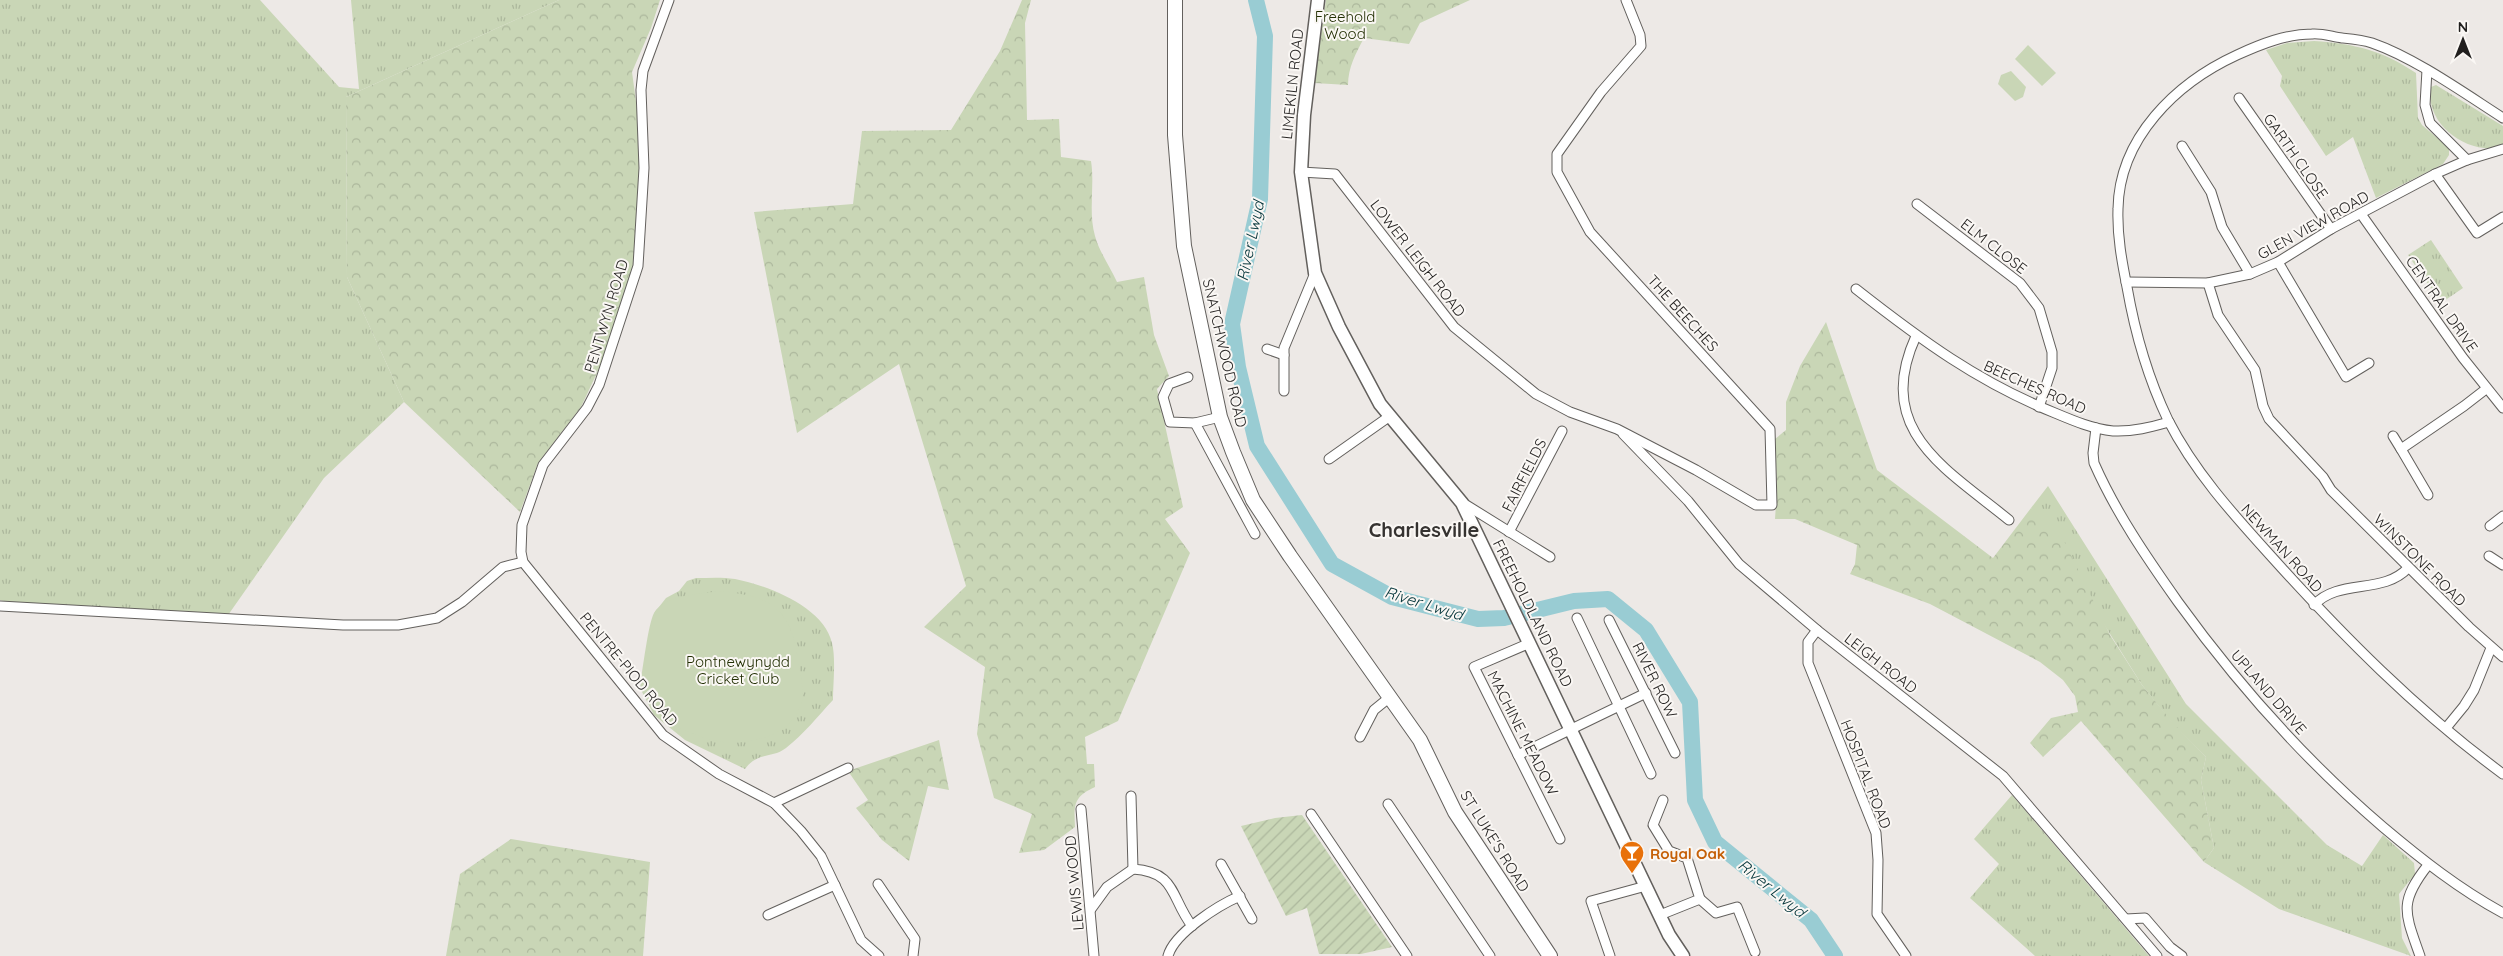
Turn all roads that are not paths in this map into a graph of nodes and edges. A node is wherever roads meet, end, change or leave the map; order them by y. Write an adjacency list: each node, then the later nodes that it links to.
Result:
1 (669, 0): 51 (street, PENTWYN ROAD)
2 (1175, 0): 33 (main road, SNATCHWOOD ROAD)
3 (1318, 0): 11 (main road, LIMEKILN ROAD)
4 (1626, 0): 37 (street, THE BEECHES)
5 (2427, 70): 7 (street, NEWMAN ROAD); 10 (street); 20 (street, NEWMAN ROAD)
6 (2239, 98): 16 (street, GARTH CLOSE)
7 (2503, 118)
8 (2182, 146): 19 (street)
9 (2503, 149): 10 (street, GLEN VIEW ROAD)
10 (2467, 160): 12 (street, GLEN VIEW ROAD)
11 (1301, 172): 18 (main road, FREEHOLDLAND ROAD); 37 (street, LOWER LEIGH ROAD)
12 (2435, 174): 14 (street, GLEN VIEW ROAD); 15 (street)
13 (1916, 204): 30 (street, ELM CLOSE)
14 (2362, 214): 16 (street, GLEN VIEW ROAD); 28 (street, CENTRAL DRIVE)
15 (2503, 217)
16 (2331, 228): 17 (street, GLEN VIEW ROAD)
17 (2278, 262): 19 (street, GLEN VIEW ROAD); 26 (street)
18 (1316, 273): 25 (street); 32 (main road, FREEHOLDLAND ROAD)
19 (2250, 274): 21 (street, GLEN VIEW ROAD)
20 (2126, 282): 21 (street, GLEN VIEW ROAD); 34 (street, NEWMAN ROAD)
21 (2208, 283): 53 (street, WINSTONE ROAD)
22 (1856, 289): 23 (street, BEECHES ROAD)
23 (1916, 336): 30 (street, BEECHES ROAD); 45 (street)
24 (1267, 349): 25 (street)
25 (1284, 355): 29 (street)
26 (2369, 363)
27 (1188, 377): 35 (street)
28 (2486, 389): 31 (street, CENTRAL DRIVE); 40 (street)
29 (1284, 391)
30 (2040, 407): 36 (street, BEECHES ROAD)
31 (2503, 408)
32 (1390, 416): 41 (street); 43 (main road, FREEHOLDLAND ROAD)
33 (1220, 417): 35 (street); 63 (main road, SNATCHWOOD ROAD)
34 (2169, 422): 36 (street, BEECHES ROAD); 54 (street, NEWMAN ROAD)
35 (1194, 423): 48 (street)
36 (2096, 428): 82 (street, UPLAND DRIVE)
37 (1617, 429): 58 (street, LEIGH ROAD)
38 (1562, 431): 47 (street, FAIRFIELDS)
39 (2393, 436): 40 (street)
40 (2401, 449): 42 (street)
41 (1329, 459)
42 (2428, 495)
43 (1462, 503): 47 (street); 59 (main road, FREEHOLDLAND ROAD)
44 (2503, 516): 46 (street)
45 (2009, 520)
46 (2490, 526)
47 (1510, 532): 49 (street)
48 (1255, 534)
49 (1550, 556)
50 (2489, 556): 52 (street)
51 (523, 562): 55 (street); 76 (street, PENTRE-PIOD ROAD)
52 (2503, 565)
53 (2408, 568): 54 (street); 60 (street, WINSTONE ROAD)
54 (2314, 605): 65 (street, NEWMAN ROAD)
55 (0, 606)
56 (1577, 618): 64 (street)
57 (1610, 620): 62 (street, RIVER ROW)
58 (1818, 630): 94 (street, LEIGH ROAD); 106 (street, HOSPITAL ROAD)
59 (1530, 643): 66 (main road, FREEHOLDLAND ROAD); 70 (street, MACHINE MEADOW)
60 (2491, 648): 61 (street, WINSTONE ROAD); 65 (street)
61 (2503, 657)
62 (1646, 693): 64 (street); 69 (street, RIVER ROW)
63 (1390, 697): 67 (street); 68 (main road, SNATCHWOOD ROAD)
64 (1618, 707): 66 (street); 72 (street)
65 (2446, 728): 73 (street, NEWMAN ROAD)
66 (1571, 730): 70 (street); 86 (main road, FREEHOLDLAND ROAD)
67 (1360, 737)
68 (1420, 740): 103 (main road, ST LUKE'S ROAD)
69 (1675, 753)
70 (1518, 755): 80 (street, MACHINE MEADOW)
71 (848, 768): 76 (street)
72 (1650, 774)
73 (2503, 774)
74 (1131, 796): 83 (street)
75 (1663, 800): 88 (street)
76 (774, 804): 85 (street, PENTRE-PIOD ROAD)
77 (1388, 804): 102 (street)
78 (1081, 808): 89 (street, LEWIS WOOD)
79 (1310, 814): 101 (street)
80 (1560, 839)
81 (1221, 864): 87 (street)
82 (2428, 865): 90 (street, UPLAND DRIVE); 109 (street)
83 (1132, 869): 89 (street); 95 (street)
84 (878, 884): 98 (street)
85 (834, 885): 91 (street); 97 (street, PENTRE-PIOD ROAD)
86 (1646, 886): 92 (main road, FREEHOLDLAND ROAD); 104 (street)
87 (1240, 896): 93 (street); 95 (street)
88 (1700, 898): 92 (street); 96 (street)
89 (1091, 909): 99 (street, LEWIS WOOD)
90 (2503, 913)
91 (768, 915)
92 (1660, 915): 105 (main road, FREEHOLDLAND ROAD)
93 (1252, 919)
94 (2126, 919): 107 (street, LEIGH ROAD); 108 (street)
95 (1192, 926): 100 (street)
96 (1755, 952)
97 (879, 956)
98 (913, 956)
99 (1094, 956)
100 (1168, 956)
101 (1407, 956)
102 (1490, 956)
103 (1550, 956)
104 (1610, 956)
105 (1683, 956)
106 (1906, 956)
107 (2157, 956)
108 (2182, 956)
109 (2420, 956)

